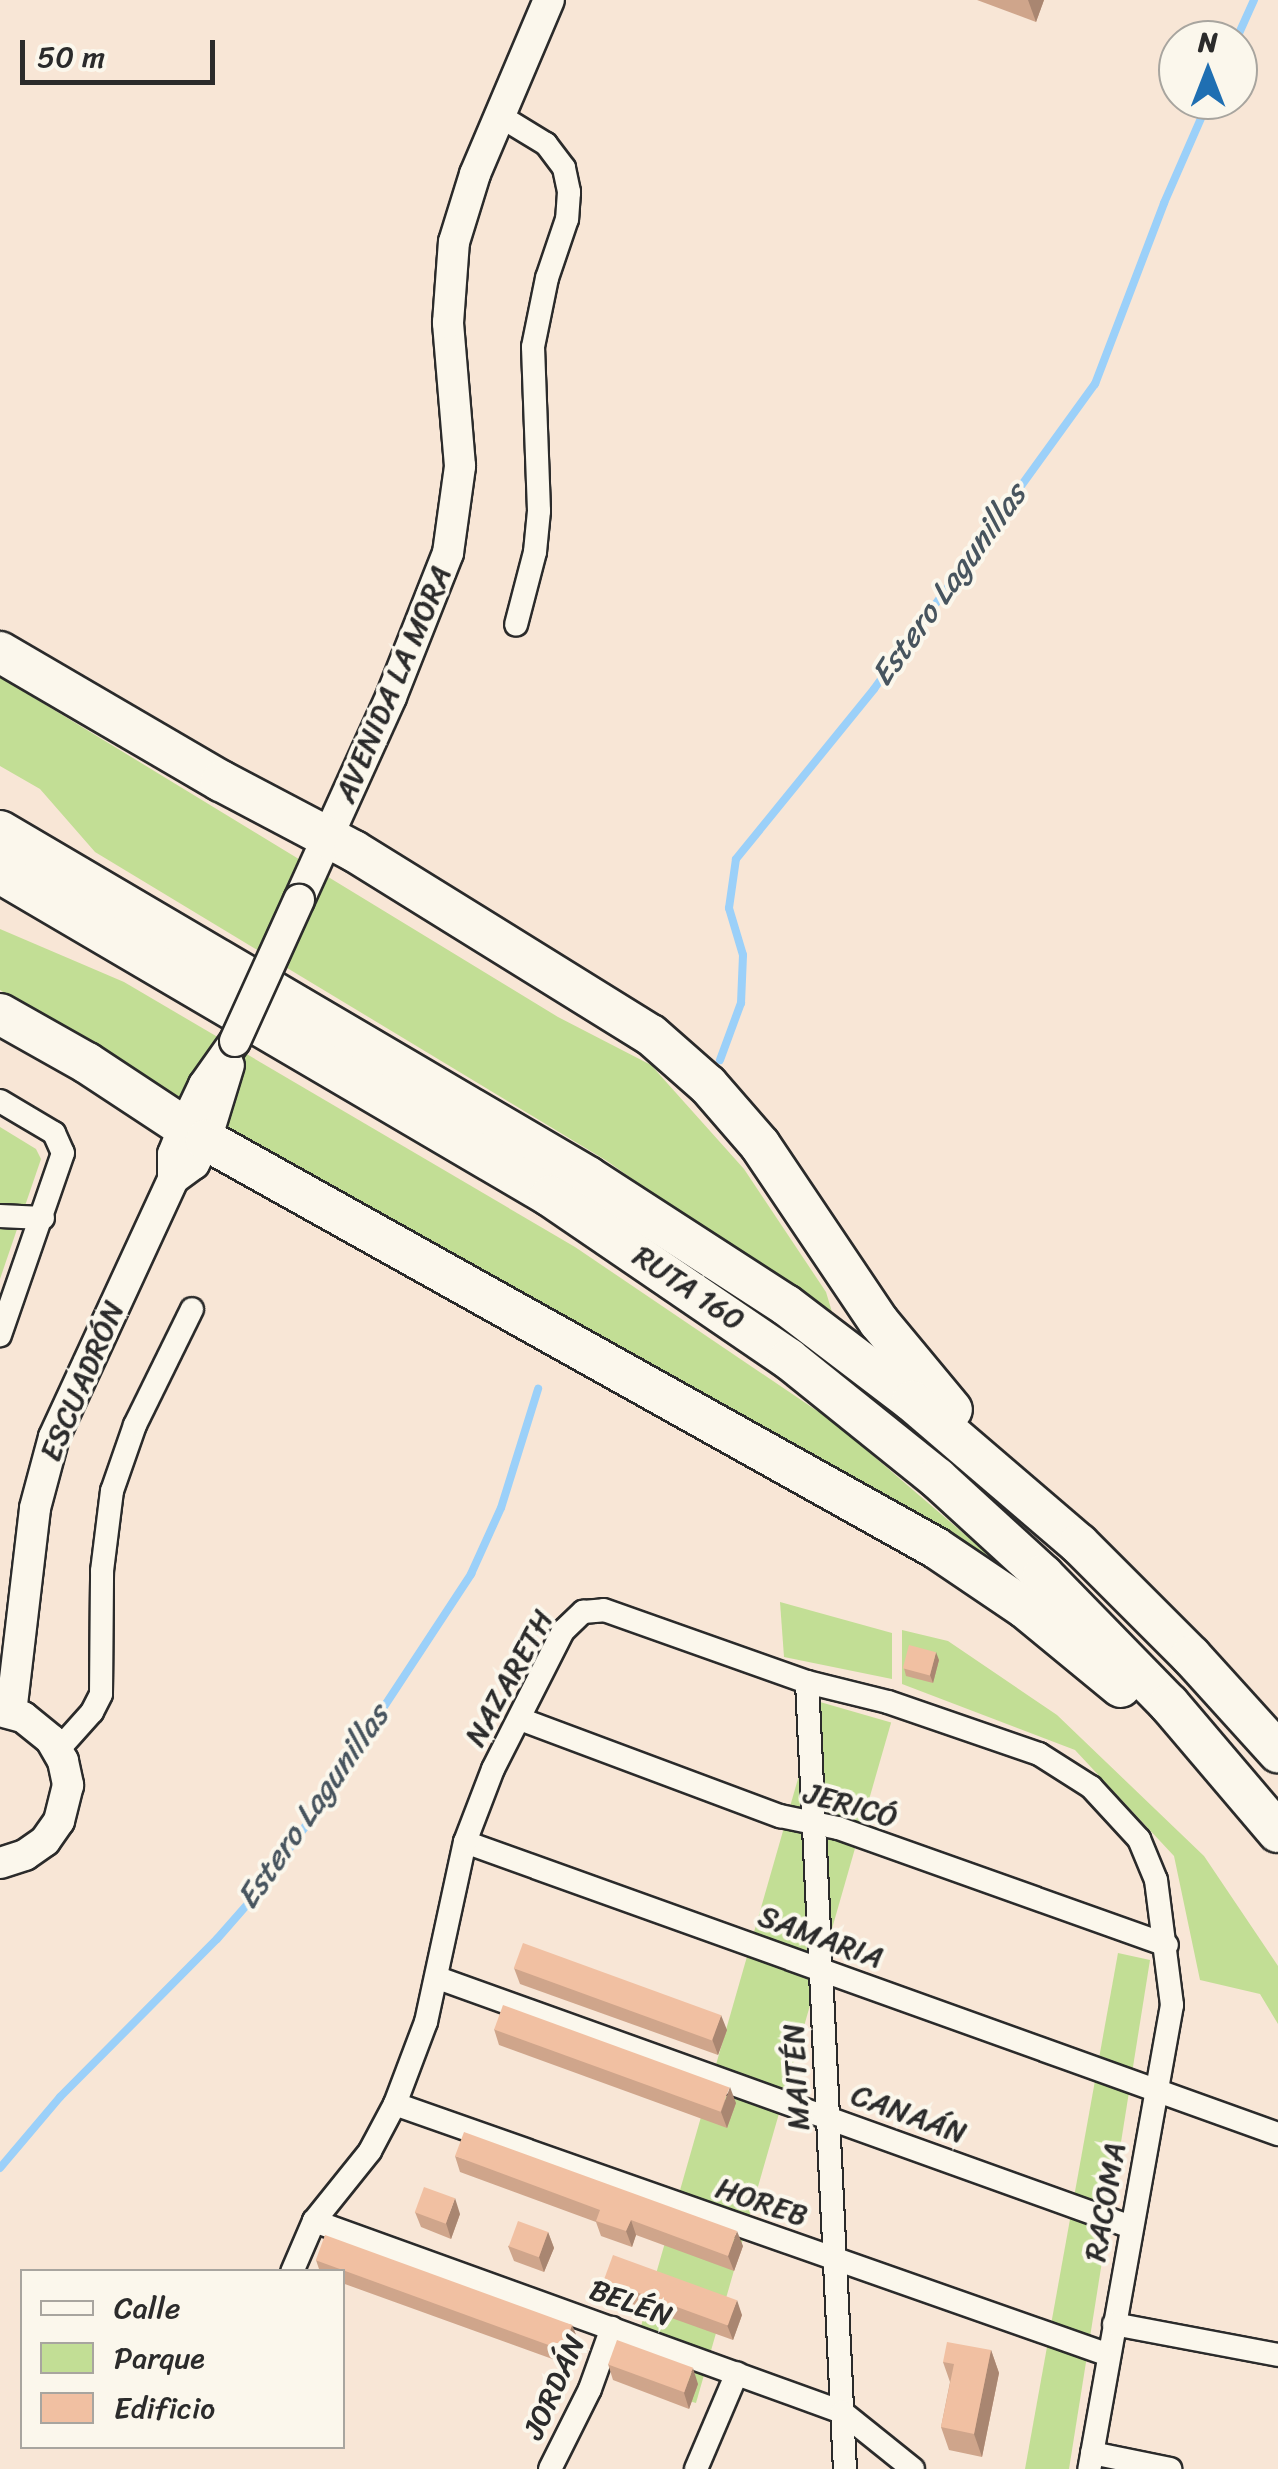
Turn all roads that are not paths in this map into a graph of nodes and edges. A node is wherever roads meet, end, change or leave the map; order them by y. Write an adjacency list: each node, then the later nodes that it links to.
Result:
1 (550, 0): 2 (street, AVENIDA LA MORA)
2 (500, 116): 3 (street); 6 (street, AVENIDA LA MORA)
3 (516, 626)
4 (0, 652): 6 (highway)
5 (0, 831): 16 (highway, RUTA 160)
6 (328, 837): 9 (street, AVENIDA LA MORA, bridge); 16 (highway)
7 (0, 874): 23 (highway, RUTA 160)
8 (0, 1014): 11 (highway)
9 (235, 1040): 11 (street, ESCUADRÓN)
10 (0, 1101): 13 (street)
11 (195, 1134): 18 (street, ESCUADRÓN); 23 (highway)
12 (0, 1216): 13 (street)
13 (44, 1218): 15 (street)
14 (192, 1309): 20 (street)
15 (0, 1335)
16 (1045, 1514): 21 (highway, RUTA 160)
17 (807, 1682): 19 (street, NAZARETH); 22 (street, MAITÉN); 26 (street, NAZARETH)
18 (5, 1712): 20 (street, ESCUADRÓN)
19 (520, 1720): 22 (street, JERICÓ); 24 (street, NAZARETH)
20 (58, 1750): 25 (street)
21 (1278, 1752)
22 (814, 1823): 26 (street, JERICÓ); 27 (street, MAITÉN)
23 (1274, 1826)
24 (465, 1842): 27 (street, SAMARIA); 28 (street, NAZARETH)
25 (0, 1863)
26 (1167, 1945): 29 (street, RACOMA)
27 (821, 1968): 29 (street, SAMARIA); 31 (street, MAITÉN)
28 (438, 1978): 30 (street, NAZARETH); 31 (street, CANAÁN)
29 (1156, 2089): 32 (street, SAMARIA); 34 (street, RACOMA)
30 (396, 2104): 33 (street, NAZARETH); 35 (street, HOREB)
31 (828, 2116): 34 (street, CANAÁN); 35 (street, MAITÉN)
32 (1278, 2134)
33 (314, 2221): 36 (street, NAZARETH); 38 (street, BELÉN)
34 (1131, 2227): 37 (street, RACOMA)
35 (835, 2259): 39 (street, HOREB); 42 (street, MAITÉN)
36 (293, 2269)
37 (1114, 2324): 39 (street, RACOMA); 40 (street)
38 (612, 2328): 41 (street, BELÉN); 44 (street, JORDÁN)
39 (1109, 2354): 43 (street, RACOMA)
40 (1278, 2355)
41 (737, 2373): 42 (street, BELÉN); 45 (street)
42 (842, 2412): 46 (street, MAITÉN); 47 (street, BELÉN)
43 (1090, 2461): 48 (street)
44 (550, 2469)
45 (696, 2469)
46 (845, 2469)
47 (913, 2469)
48 (1170, 2469)

